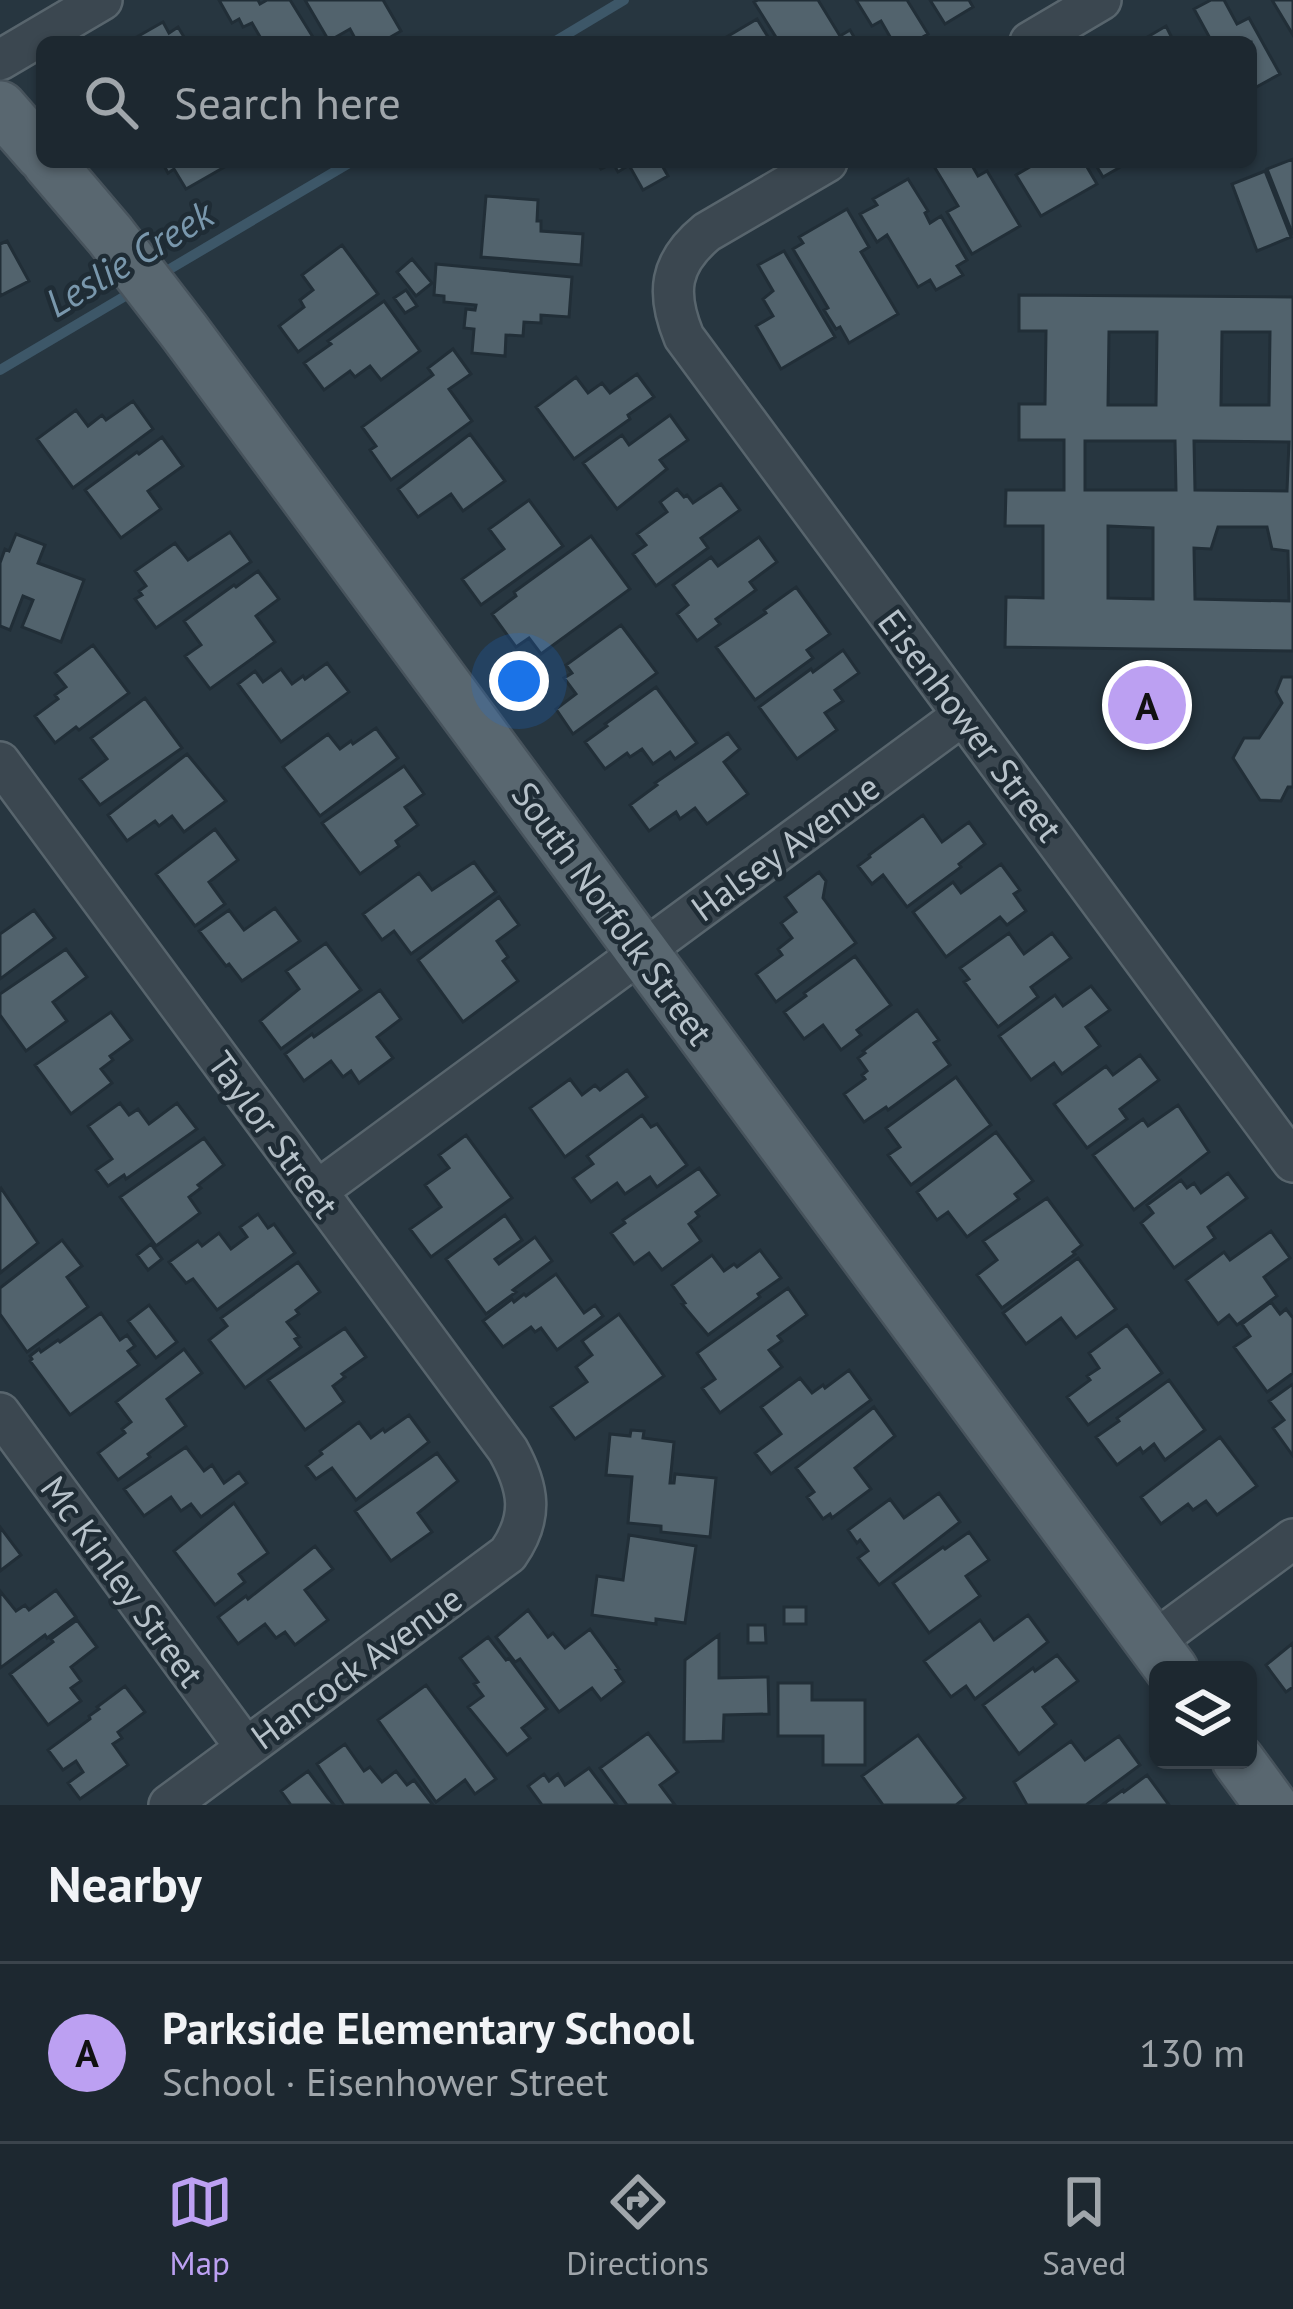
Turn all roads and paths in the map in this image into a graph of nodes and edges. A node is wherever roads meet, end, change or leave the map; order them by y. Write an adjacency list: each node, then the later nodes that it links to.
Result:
1 (102, 0): 3 (street)
2 (1101, 0): 4 (street)
3 (41, 36)
4 (1040, 36)
5 (36, 39): 6 (street)
6 (0, 60)
7 (0, 107): 8 (main road)
8 (36, 148)
9 (53, 168): 13 (main road, South Norfolk Street)
10 (816, 168): 11 (street, Eisenhower Street)
11 (963, 716): 13 (street, Halsey Avenue); 14 (street, Eisenhower Street)
12 (0, 762): 15 (street, Taylor Street)
13 (642, 952): 15 (street, Halsey Avenue); 19 (main road, South Norfolk Street)
14 (1293, 1162)
15 (316, 1191): 17 (street, Taylor Street)
16 (0, 1413): 20 (street, Mc Kinley Street)
17 (526, 1515): 20 (street, Hancock Avenue)
18 (1293, 1539): 19 (street)
19 (1162, 1657)
20 (246, 1748): 22 (street, Hancock Avenue)
21 (1245, 1769): 23 (main road)
22 (170, 1805)
23 (1271, 1805)

